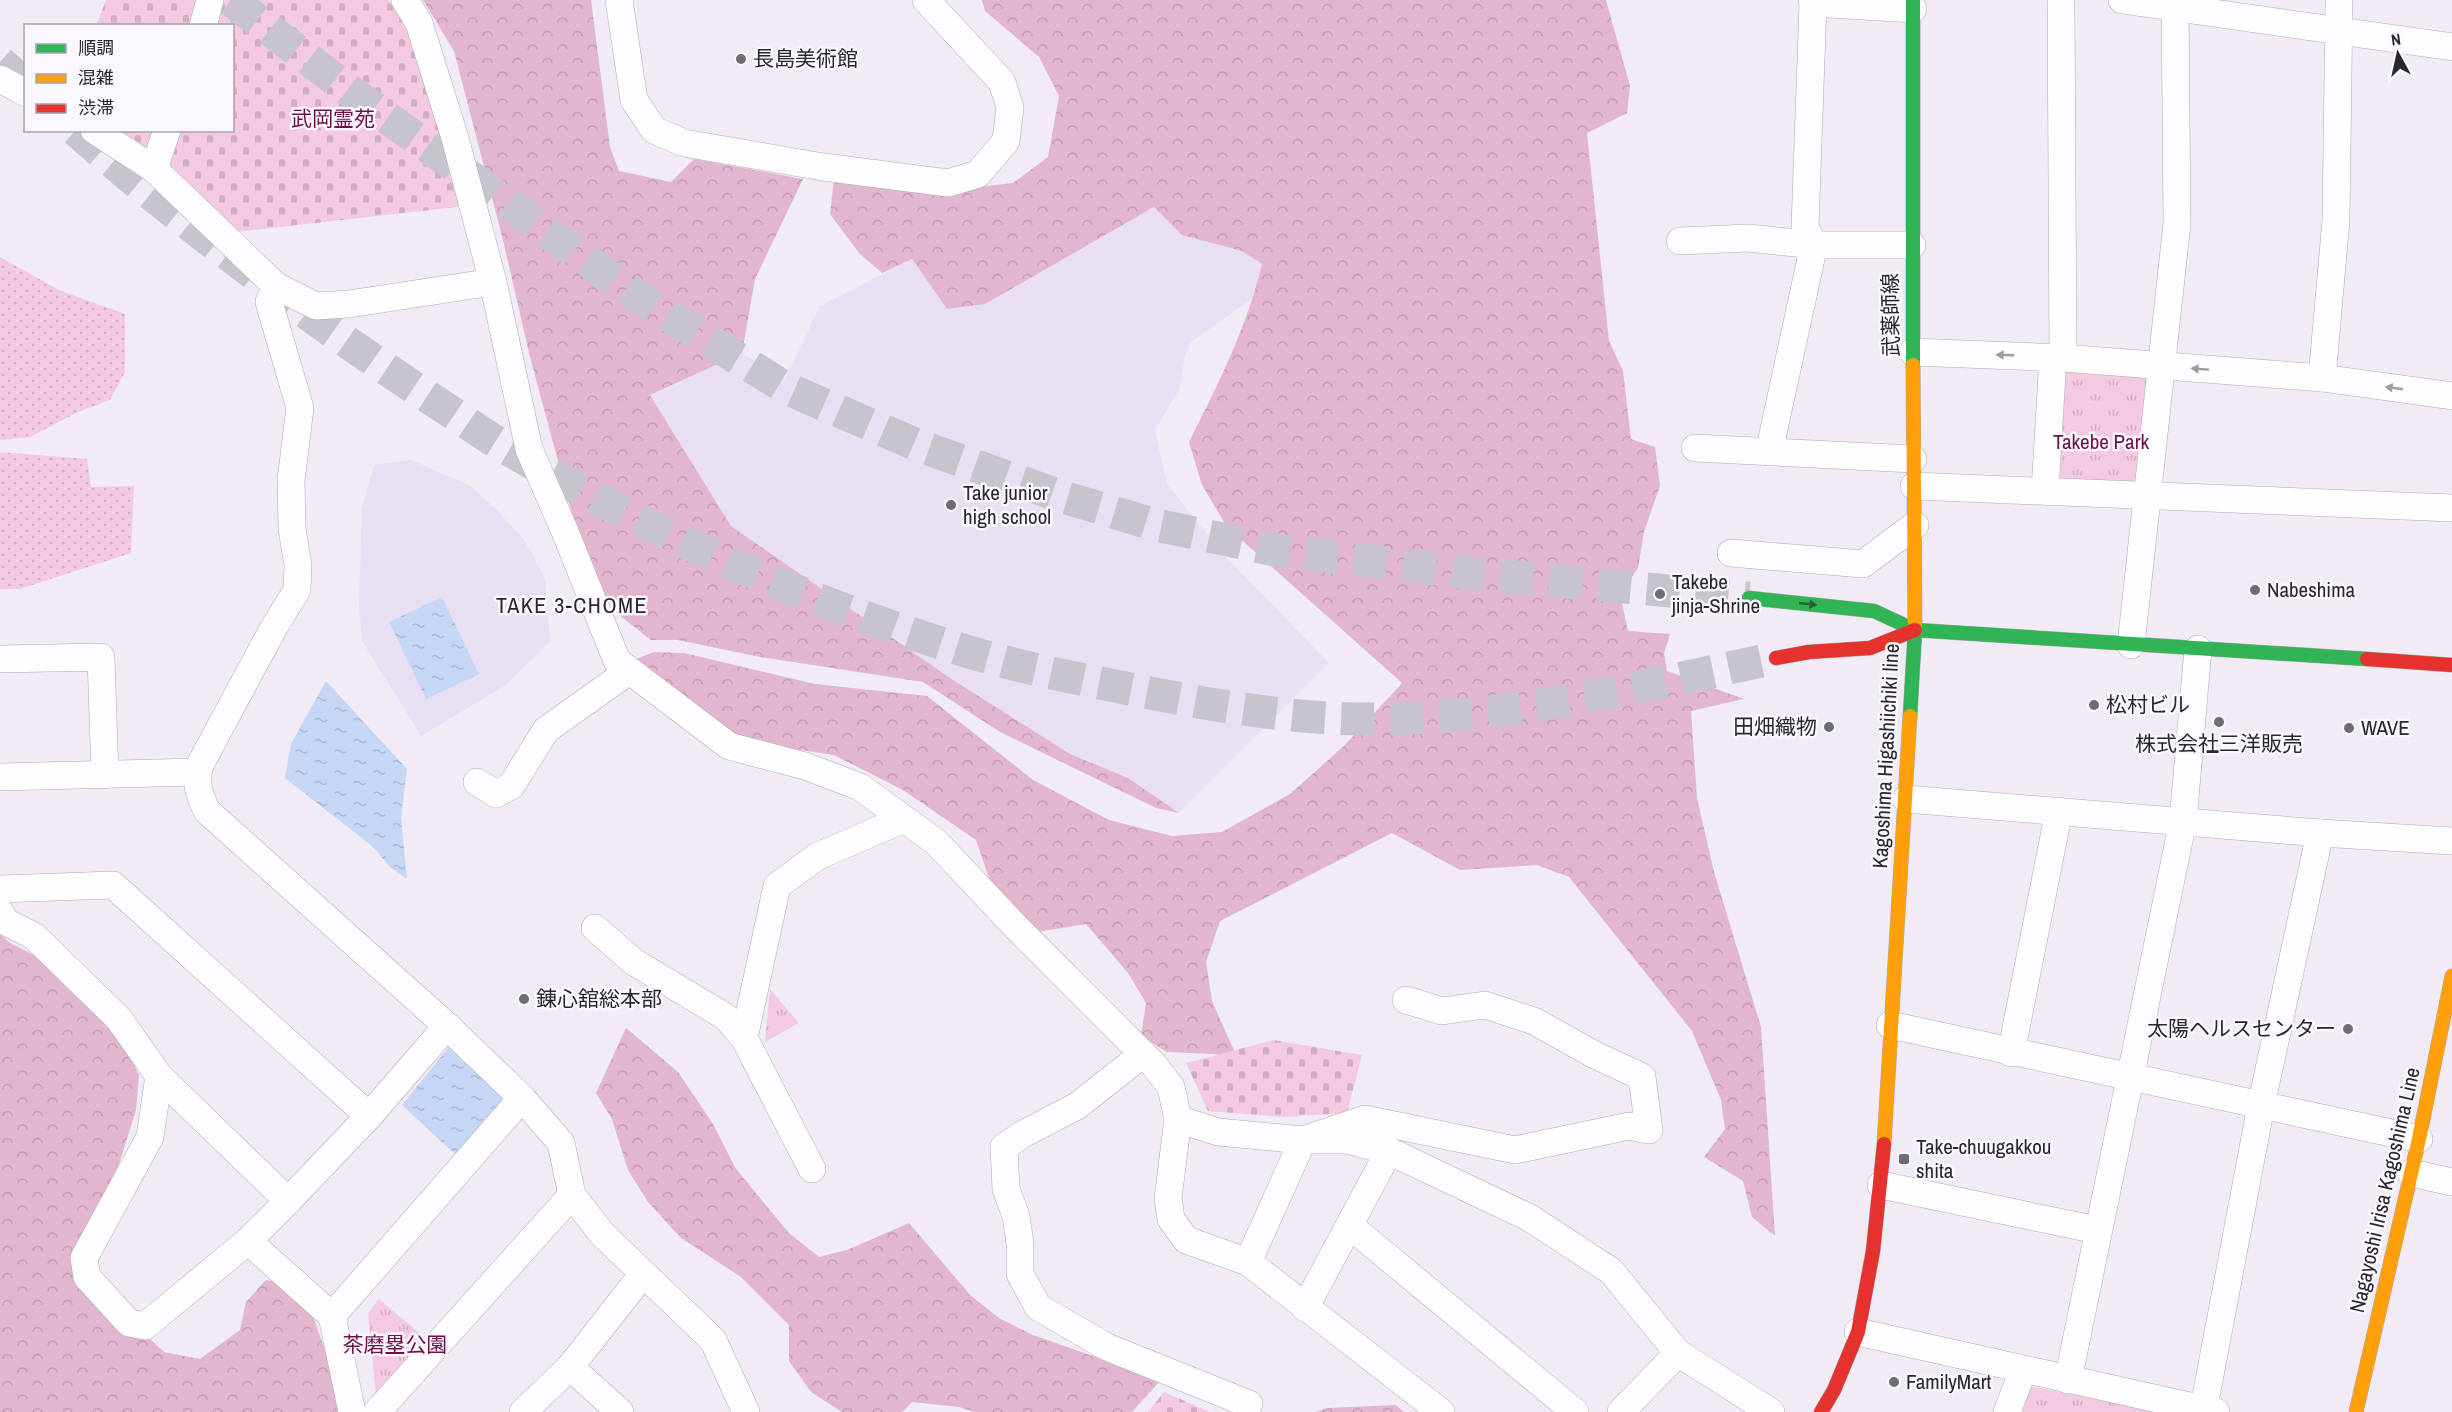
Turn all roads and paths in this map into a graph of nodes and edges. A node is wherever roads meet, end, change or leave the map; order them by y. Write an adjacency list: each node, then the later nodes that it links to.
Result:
1 (210, 0): 11 (street)
2 (405, 0): 22 (street)
3 (619, 0): 4 (street)
4 (926, 0)
5 (2061, 0): 25 (street)
6 (2122, 0): 10 (street)
7 (2339, 0): 12 (street)
8 (1813, 1): 9 (street); 20 (street)
9 (1913, 4): 21 (main road, 武薬師線)
10 (2175, 4): 12 (street); 26 (street)
11 (204, 24)
12 (2339, 31): 13 (street); 27 (street)
13 (2452, 47)
14 (0, 79): 15 (street)
15 (24, 92)
16 (97, 132): 18 (street)
17 (166, 132): 18 (street)
18 (154, 169): 23 (street)
19 (1680, 241): 20 (street)
20 (1815, 245): 21 (street); 30 (street)
21 (1912, 245): 24 (main road, 武薬師線)
22 (493, 282): 23 (street); 45 (street)
23 (276, 286): 46 (street)
24 (1913, 352): 25 (street, one-way to 24); 31 (main road, 武薬師線)
25 (2058, 357): 26 (street); 33 (street)
26 (2161, 366): 27 (street, one-way to 26); 34 (street)
27 (2322, 378): 28 (street, one-way to 27)
28 (2452, 396)
29 (1695, 448): 30 (street)
30 (1769, 452): 31 (street)
31 (1913, 459): 32 (main road, 武薬師線)
32 (1914, 486): 33 (street); 36 (main road, 武薬師線)
33 (2045, 491): 34 (street)
34 (2149, 496): 35 (street); 40 (street)
35 (2452, 508)
36 (1915, 525): 37 (street); 39 (main road, 武薬師線)
37 (1731, 554)
38 (1749, 598): 39 (main road, one-way to 39)
39 (1915, 630): 40 (main road, Kagoshima Higashiichiki line); 42 (main road); 50 (main road, Kagoshima Higashiichiki line)
40 (2131, 645): 41 (main road, Kagoshima Higashiichiki line)
41 (2198, 649): 44 (main road, Kagoshima Higashiichiki line); 53 (street)
42 (1776, 658)
43 (0, 659): 47 (street)
44 (2452, 665)
45 (629, 671): 49 (street); 52 (street)
46 (196, 772): 47 (street); 62 (street)
47 (105, 775): 48 (street)
48 (0, 777)
49 (477, 782)
50 (1906, 799): 51 (street); 61 (main road, Kagoshima Higashiichiki line)
51 (2059, 812): 53 (street); 64 (street)
52 (904, 819): 63 (street); 65 (street)
53 (2183, 821): 54 (street); 67 (street)
54 (2320, 833): 55 (street); 69 (street)
55 (2452, 841)
56 (0, 889): 70 (street)
57 (0, 912): 66 (street)
58 (595, 928): 63 (street)
59 (2452, 976): 72 (main road, Nagayoshi Irisa Kagoshima Line)
60 (1406, 1000): 73 (street)
61 (1890, 1025): 64 (street); 78 (main road, Kagoshima Higashiichiki line)
62 (447, 1026): 68 (street); 70 (street)
63 (744, 1038): 75 (street)
64 (2011, 1053): 67 (street)
65 (1143, 1054): 71 (street); 93 (street)
66 (159, 1076): 80 (street); 83 (street)
67 (2131, 1076): 69 (street); 82 (street)
68 (522, 1098): 79 (street); 87 (street)
69 (2261, 1106): 72 (street); 94 (street)
70 (369, 1116): 80 (street)
71 (1178, 1119): 73 (street); 84 (street)
72 (2419, 1139): 76 (main road, Nagayoshi Irisa Kagoshima Line)
73 (1303, 1140): 74 (street); 84 (street)
74 (1389, 1151): 81 (street); 89 (street)
75 (812, 1169)
76 (2412, 1173): 77 (street); 106 (main road, Nagayoshi Irisa Kagoshima Line)
77 (2452, 1182)
78 (1881, 1185): 82 (street); 88 (main road, Kagoshima Higashiichiki line)
79 (572, 1195): 85 (street); 96 (street)
80 (288, 1201): 83 (street)
81 (1350, 1226): 86 (street); 101 (street)
82 (2097, 1230): 92 (street)
83 (248, 1241): 87 (street)
84 (1248, 1262): 86 (street)
85 (643, 1274): 90 (street); 99 (street)
86 (1305, 1308): 100 (street)
87 (332, 1316): 95 (street)
88 (1858, 1332): 91 (street); 104 (main road, Kagoshima Higashiichiki line)
89 (1678, 1353): 102 (street); 103 (street)
90 (570, 1367): 97 (street); 98 (street)
91 (2023, 1370): 92 (street); 105 (street)
92 (2068, 1380): 94 (street)
93 (1249, 1404)
94 (2207, 1411)
95 (352, 1412)
96 (377, 1412)
97 (523, 1412)
98 (620, 1412)
99 (747, 1412)
100 (1442, 1412)
101 (1575, 1412)
102 (1620, 1412)
103 (1770, 1412)
104 (1821, 1412)
105 (2007, 1412)
106 (2356, 1412)

